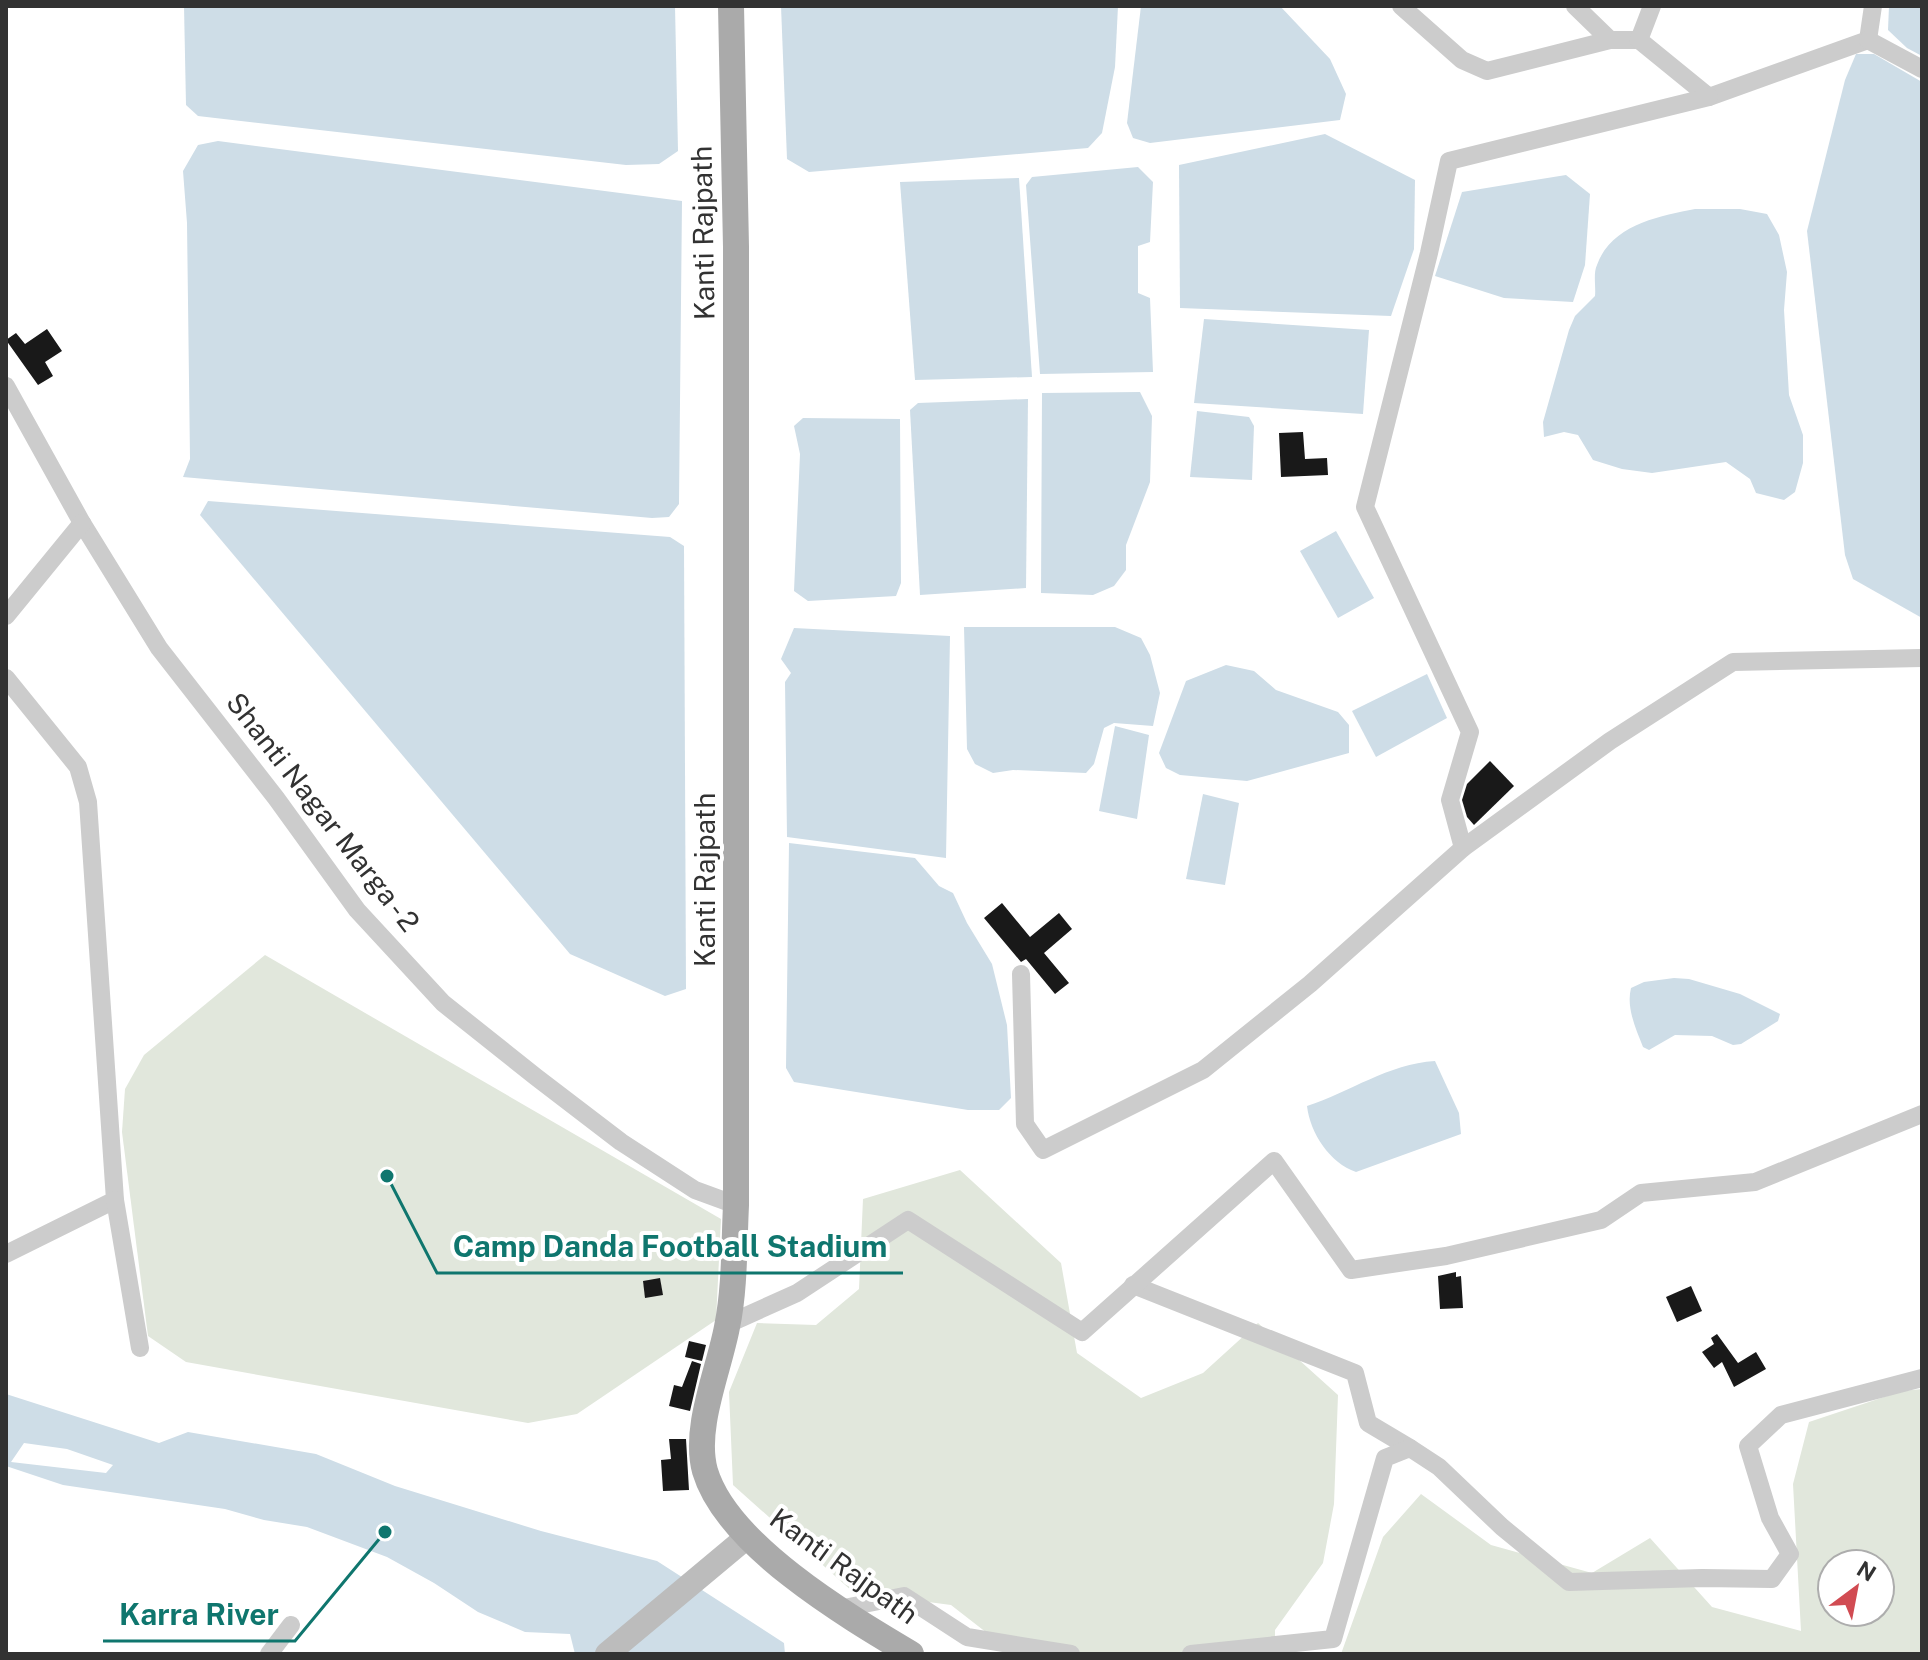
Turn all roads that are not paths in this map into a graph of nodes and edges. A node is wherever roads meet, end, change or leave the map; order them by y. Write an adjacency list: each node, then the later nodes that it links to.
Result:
1 (731, 6): 20 (main road, Kanti Rajpath)
2 (1401, 6): 6 (street)
3 (1575, 6): 6 (street)
4 (1652, 6): 7 (street)
5 (1873, 6): 8 (street)
6 (1610, 40): 7 (street)
7 (1639, 40): 10 (street)
8 (1868, 40): 9 (street); 10 (street)
9 (1922, 69)
10 (1709, 97): 16 (street)
11 (6, 386): 12 (street, Shanti Nagar Marga - 2)
12 (82, 523): 13 (street); 20 (street, Shanti Nagar Marga - 2)
13 (6, 616)
14 (1922, 658): 16 (street)
15 (6, 678): 19 (street)
16 (1463, 848): 17 (street)
17 (1021, 974)
18 (1922, 1114): 22 (street)
19 (115, 1200): 21 (street); 24 (street)
20 (736, 1205): 23 (main road, Kanti Rajpath)
21 (6, 1254)
22 (1133, 1285): 23 (street); 26 (street)
23 (728, 1324): 27 (main road, Kanti Rajpath)
24 (140, 1348)
25 (1922, 1378): 26 (street)
26 (1410, 1448): 34 (street)
27 (747, 1537): 28 (main road, Kanti Rajpath); 31 (main road)
28 (839, 1609): 32 (main road, Kanti Rajpath); 33 (street)
29 (291, 1625): 30 (street)
30 (269, 1654)
31 (607, 1654)
32 (911, 1654)
33 (1071, 1654)
34 (1191, 1654)

